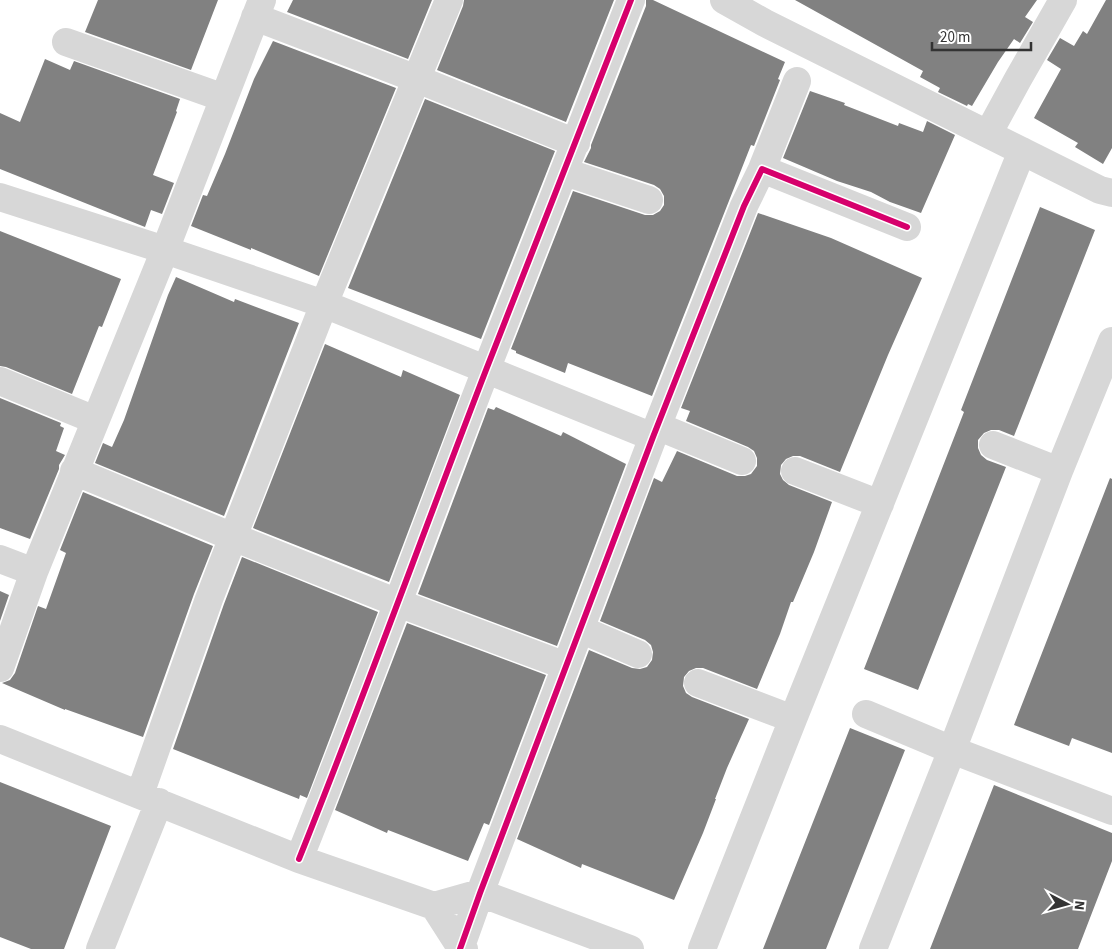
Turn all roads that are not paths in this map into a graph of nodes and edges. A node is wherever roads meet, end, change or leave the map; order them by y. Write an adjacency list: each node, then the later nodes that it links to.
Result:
1 (449, 0): 7 (street)
2 (631, 0): 11 (street)
3 (724, 0): 10 (street)
4 (1063, 0): 10 (street)
5 (259, 8): 7 (street); 9 (street)
6 (66, 42): 9 (street)
7 (417, 79): 11 (street); 20 (street)
8 (797, 81): 13 (street)
9 (224, 98): 19 (street)
10 (988, 134): 12 (street)
11 (576, 144): 14 (street)
12 (1022, 151): 15 (street); 31 (street)
13 (762, 170): 18 (street); 25 (street)
14 (565, 172): 17 (street); 22 (street)
15 (1112, 193)
16 (0, 197): 19 (street)
17 (649, 200)
18 (907, 227)
19 (165, 250): 20 (street); 24 (street)
20 (324, 304): 22 (street); 32 (street)
21 (1112, 342): 30 (street)
22 (486, 370): 25 (street); 35 (street)
23 (0, 381): 24 (street)
24 (95, 420): 28 (street)
25 (655, 432): 27 (street); 36 (street)
26 (993, 445): 30 (street)
27 (742, 461)
28 (74, 471): 32 (street); 34 (street)
29 (795, 472): 31 (street)
30 (1060, 472): 44 (street)
31 (880, 504): 42 (street)
32 (233, 537): 35 (street); 45 (street)
33 (0, 559): 34 (street)
34 (34, 572): 39 (street)
35 (398, 603): 38 (street); 47 (street)
36 (580, 629): 37 (street); 38 (street)
37 (638, 654)
38 (566, 666): 48 (street)
39 (0, 668)
40 (698, 683): 42 (street)
41 (866, 714): 44 (street)
42 (793, 718): 53 (street)
43 (2, 746): 45 (street)
44 (952, 750): 46 (street); 54 (street)
45 (150, 798): 47 (street); 50 (street)
46 (1112, 811)
47 (299, 859): 49 (street)
48 (480, 893): 49 (street); 51 (street); 52 (street)
49 (434, 906): 51 (street)
50 (100, 949)
51 (462, 949)
52 (630, 949)
53 (702, 949)
54 (873, 949)

